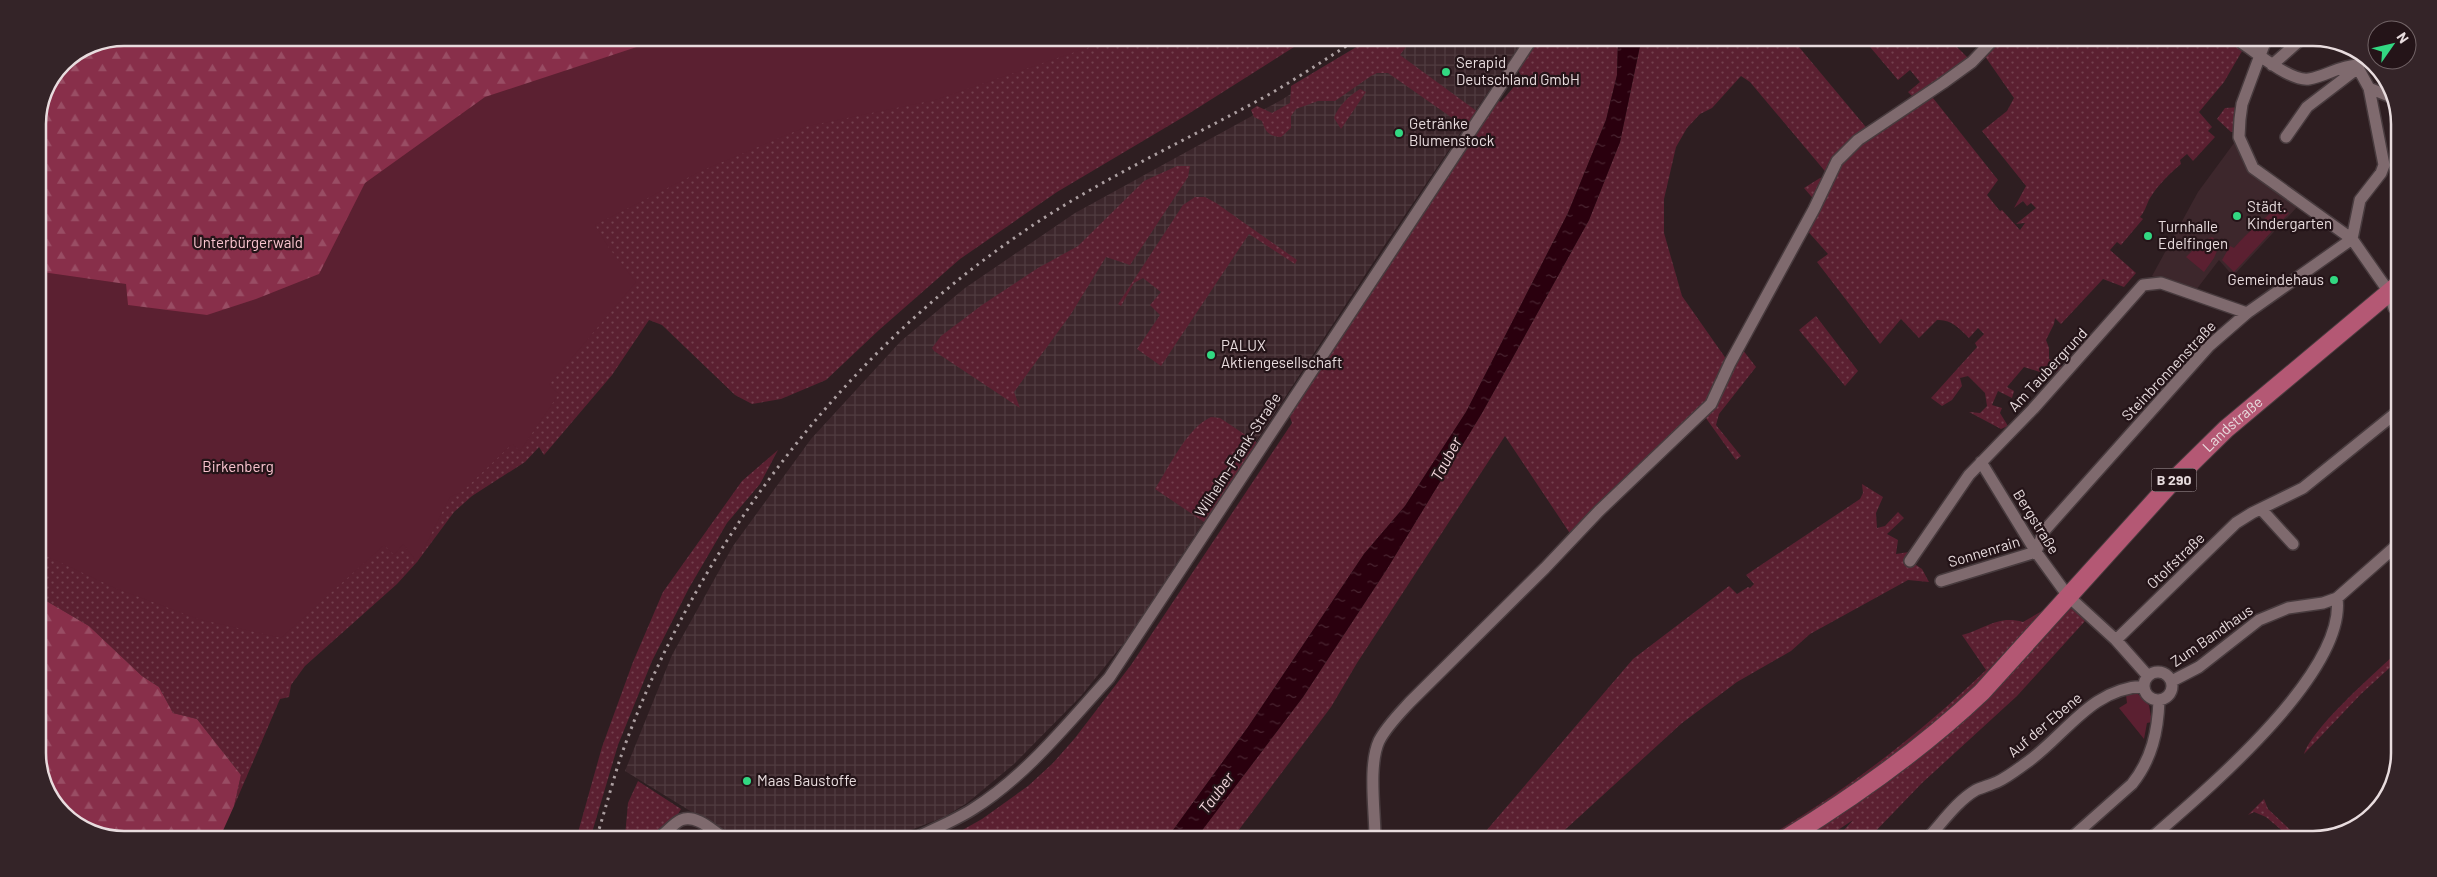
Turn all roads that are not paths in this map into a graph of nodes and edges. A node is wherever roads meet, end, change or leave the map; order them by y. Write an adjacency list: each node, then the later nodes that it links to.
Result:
1 (1527, 46): 32 (street, Wilhelm-Frank-Straße)
2 (1987, 46): 33 (street)
3 (2247, 46): 6 (street)
4 (2264, 46): 6 (street)
5 (2293, 46): 8 (street)
6 (2261, 56): 8 (street); 12 (street)
7 (2359, 61): 8 (street); 9 (street); 11 (street)
8 (2272, 64)
9 (2369, 88): 10 (street); 12 (street)
10 (2385, 94)
11 (2286, 137)
12 (2352, 239): 13 (street); 15 (street, Steinbronnenstraße)
13 (2391, 291)
14 (2391, 297): 24 (main road, Landstraße / B 290)
15 (2247, 313): 17 (street, Am Taubergrund); 21 (street, Steinbronnenstraße)
16 (2391, 417): 18 (street, Otolfstraße)
17 (1981, 462): 21 (street, Bergstraße); 22 (street, Am Taubergrund)
18 (2261, 509): 19 (street); 26 (street, Otolfstraße)
19 (2293, 544)
20 (2391, 550): 25 (street, Zum Bandhaus)
21 (2036, 552): 23 (street, Sonnenrain); 24 (street, Bergstraße)
22 (1910, 561)
23 (1941, 581)
24 (2068, 596): 26 (street); 34 (main road, Landstraße / B 290)
25 (2337, 598): 28 (street, Zum Bandhaus); 37 (street)
26 (2116, 640): 27 (street)
27 (2146, 681): 28 (street); 29 (street); 35 (street, Auf der Ebene)
28 (2172, 681): 29 (street)
29 (2159, 700): 36 (street)
30 (667, 831): 31 (street)
31 (714, 831)
32 (930, 831)
33 (1375, 831)
34 (1798, 831)
35 (1935, 831)
36 (2079, 831)
37 (2159, 831)

